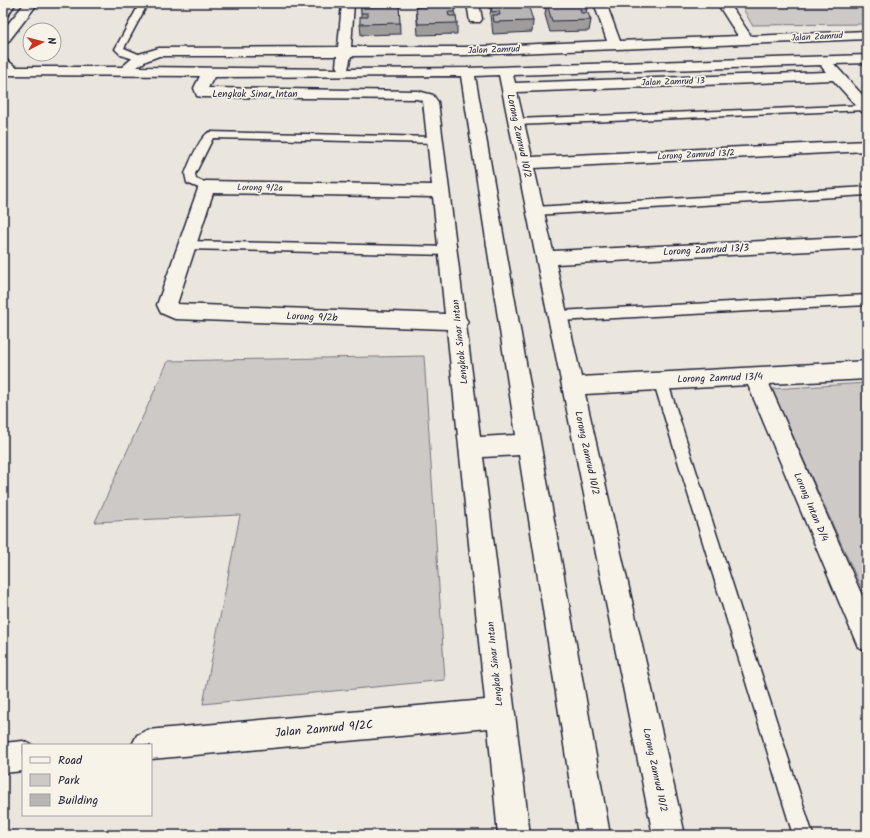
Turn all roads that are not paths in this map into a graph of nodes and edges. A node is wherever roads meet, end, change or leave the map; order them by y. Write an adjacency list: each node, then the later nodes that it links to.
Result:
1 (10, 3): 8 (street)
2 (32, 3): 11 (street)
3 (144, 3): 15 (lane)
4 (348, 3): 14 (street)
5 (473, 3): 9 (street)
6 (600, 3): 13 (street)
7 (723, 3): 12 (street)
8 (3, 12)
9 (476, 19)
10 (867, 35): 12 (street, Jalan Zamrud)
11 (3, 39)
12 (747, 40): 13 (street, Jalan Zamrud)
13 (615, 46): 14 (street, Jalan Zamrud)
14 (345, 51): 15 (street, Jalan Zamrud); 23 (street)
15 (140, 58): 19 (street, Jalan Zamrud)
16 (867, 59): 17 (street)
17 (823, 60): 21 (street); 22 (street)
18 (6, 70): 19 (street)
19 (127, 71): 23 (street, Lengkok Sinar Intan)
20 (467, 72): 22 (street); 23 (street); 44 (street)
21 (837, 76): 22 (street, Jalan Zamrud 13); 24 (street)
22 (507, 79): 25 (street, Lorong Zamrud 10/2)
23 (340, 83): 26 (street, Lengkok Sinar Intan)
24 (866, 108): 25 (lane)
25 (516, 122): 28 (street, Lorong Zamrud 10/2)
26 (436, 140): 29 (lane); 30 (street, Lengkok Sinar Intan)
27 (867, 146): 28 (street, Lorong Zamrud 13/2)
28 (525, 163): 32 (street, Lorong Zamrud 10/2)
29 (206, 187): 30 (street, Lorong 9/2a); 34 (street)
30 (442, 191): 35 (street, Lengkok Sinar Intan)
31 (867, 191): 32 (lane)
32 (535, 211): 36 (street, Lorong Zamrud 10/2)
33 (867, 242): 36 (street, Lorong Zamrud 13/3)
34 (186, 246): 35 (lane); 39 (street, Lorong 9/2b)
35 (450, 251): 39 (street, Lengkok Sinar Intan)
36 (545, 258): 38 (street, Lorong Zamrud 10/2)
37 (867, 300): 38 (lane)
38 (558, 316): 43 (street, Lorong Zamrud 10/2)
39 (458, 322): 45 (street, Lengkok Sinar Intan)
40 (867, 370): 41 (street, Lorong Zamrud 13/4)
41 (755, 377): 42 (street, Lorong Zamrud 13/4); 46 (street, Lorong Intan D/4)
42 (660, 380): 43 (street, Lorong Zamrud 13/4); 54 (lane)
43 (573, 386): 53 (street, Lorong Zamrud 10/2)
44 (530, 446): 45 (street); 52 (street)
45 (472, 447): 47 (street, Lengkok Sinar Intan)
46 (867, 638)
47 (500, 713): 48 (street, Jalan Zamrud 9/2C); 51 (street, Lengkok Sinar Intan)
48 (152, 745)
49 (22, 756): 50 (street)
50 (3, 758)
51 (514, 835)
52 (594, 835)
53 (669, 835)
54 (803, 835)

